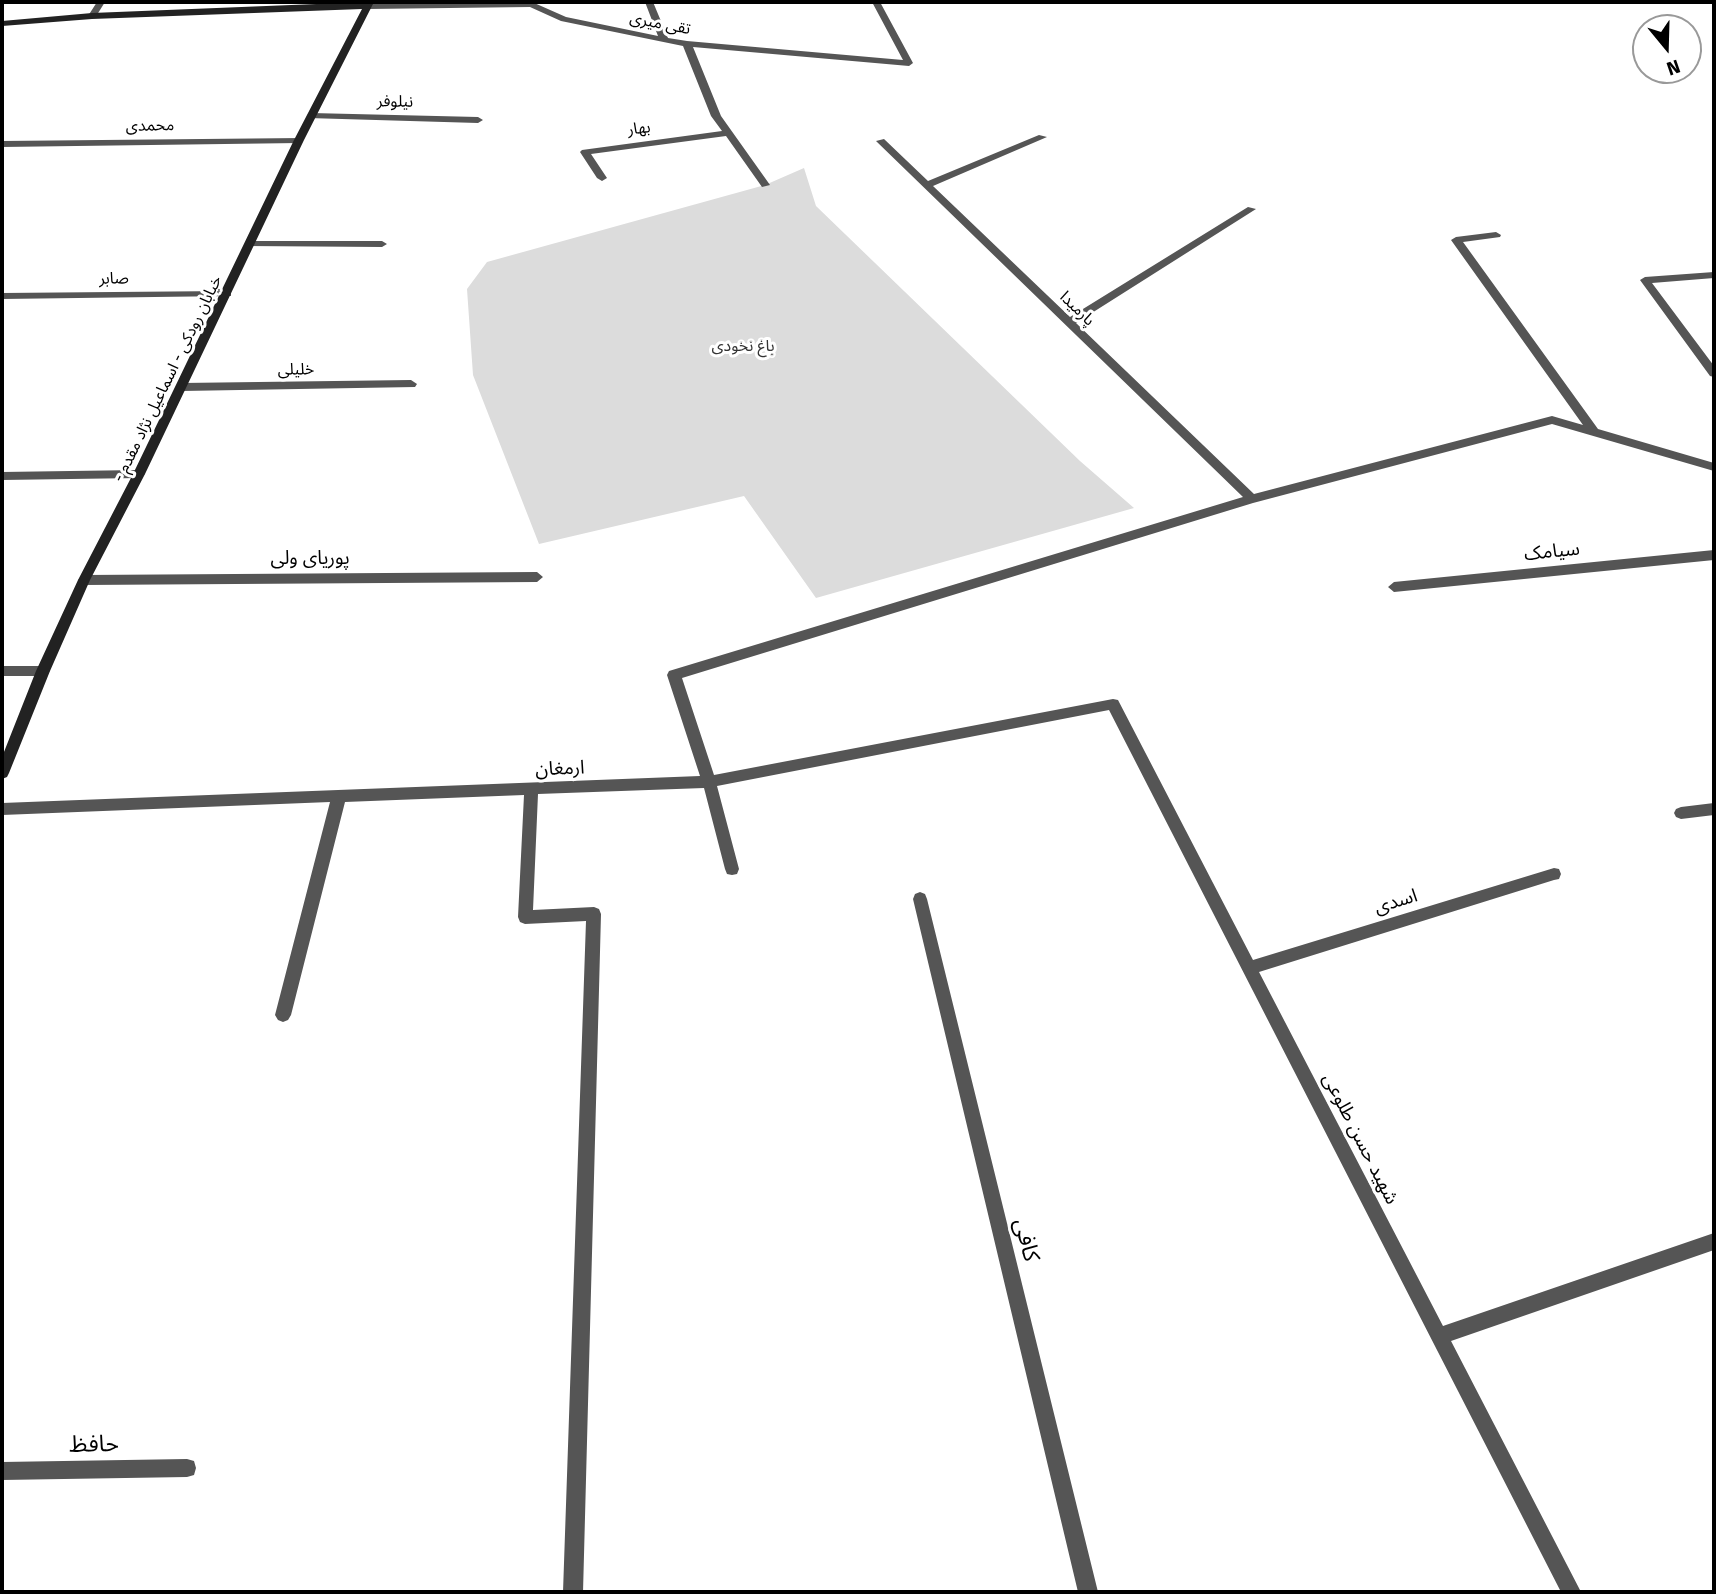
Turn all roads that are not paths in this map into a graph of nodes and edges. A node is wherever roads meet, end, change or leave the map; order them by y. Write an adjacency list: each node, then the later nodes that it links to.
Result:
1 (101, 2): 5 (street)
2 (649, 2): 7 (street)
3 (876, 2): 8 (street, تقی میری)
4 (369, 4): 5 (street); 7 (street, تقی میری); 9 (street, - خیابان رودکی - اسماعیل نژاد مقدم)
5 (92, 16): 6 (street)
6 (2, 23)
7 (665, 41): 8 (street, تقی میری)
8 (687, 44): 11 (street)
9 (312, 116): 10 (street, نیلوفر); 13 (street, - خیابان رودکی - اسماعیل نژاد مقدم)
10 (478, 120)
11 (727, 133): 16 (street, بهار); 17 (street)
12 (1042, 137): 18 (street)
13 (299, 140): 15 (street, محمدی); 21 (street, - خیابان رودکی - اسماعیل نژاد مقدم)
14 (881, 141): 18 (street, پارمیدا)
15 (2, 144)
16 (601, 178)
17 (765, 185)
18 (926, 185): 26 (street, پارمیدا)
19 (1251, 209): 26 (street)
20 (1496, 235): 30 (street)
21 (250, 244): 22 (street); 24 (street, - خیابان رودکی - اسماعیل نژاد مقدم)
22 (382, 244)
23 (1714, 275): 27 (street)
24 (227, 294): 25 (street, صابر); 29 (street, - خیابان رودکی - اسماعیل نژاد مقدم)
25 (2, 296)
26 (1069, 323): 34 (street, پارمیدا)
27 (1714, 373)
28 (411, 384): 29 (street, خلیلی)
29 (182, 387): 32 (street, - خیابان رودکی - اسماعیل نژاد مقدم)
30 (1594, 432): 31 (street); 34 (street)
31 (1714, 467)
32 (139, 474): 33 (street); 37 (street, - خیابان رودکی - اسماعیل نژاد مقدم)
33 (2, 476)
34 (1252, 499): 43 (street)
35 (1714, 555): 38 (street, سیامک)
36 (537, 577): 37 (street, پوریای ولی)
37 (84, 580): 40 (street, - خیابان رودکی - اسماعیل نژاد مقدم)
38 (1394, 587)
39 (2, 671): 40 (street)
40 (43, 671): 42 (street, - خیابان رودکی - اسماعیل نژاد مقدم)
41 (1113, 704): 43 (street, ارمغان); 52 (street, شهید حسن طلوعی)
42 (2, 773)
43 (709, 782): 44 (street, ارمغان); 49 (street)
44 (531, 789): 45 (street, ارمغان); 58 (street)
45 (339, 796): 46 (street, ارمغان); 53 (street)
46 (2, 809)
47 (1714, 809): 48 (street)
48 (1681, 813)
49 (732, 869)
50 (1554, 874): 52 (street, اسدی)
51 (920, 899): 59 (street, کافی)
52 (1249, 968): 55 (street, شهید حسن طلوعی)
53 (283, 1016)
54 (1714, 1241): 55 (street)
55 (1439, 1336): 60 (street, شهید حسن طلوعی)
56 (187, 1468): 57 (street, حافظ)
57 (2, 1471)
58 (573, 1592)
59 (1088, 1592)
60 (1571, 1592)

